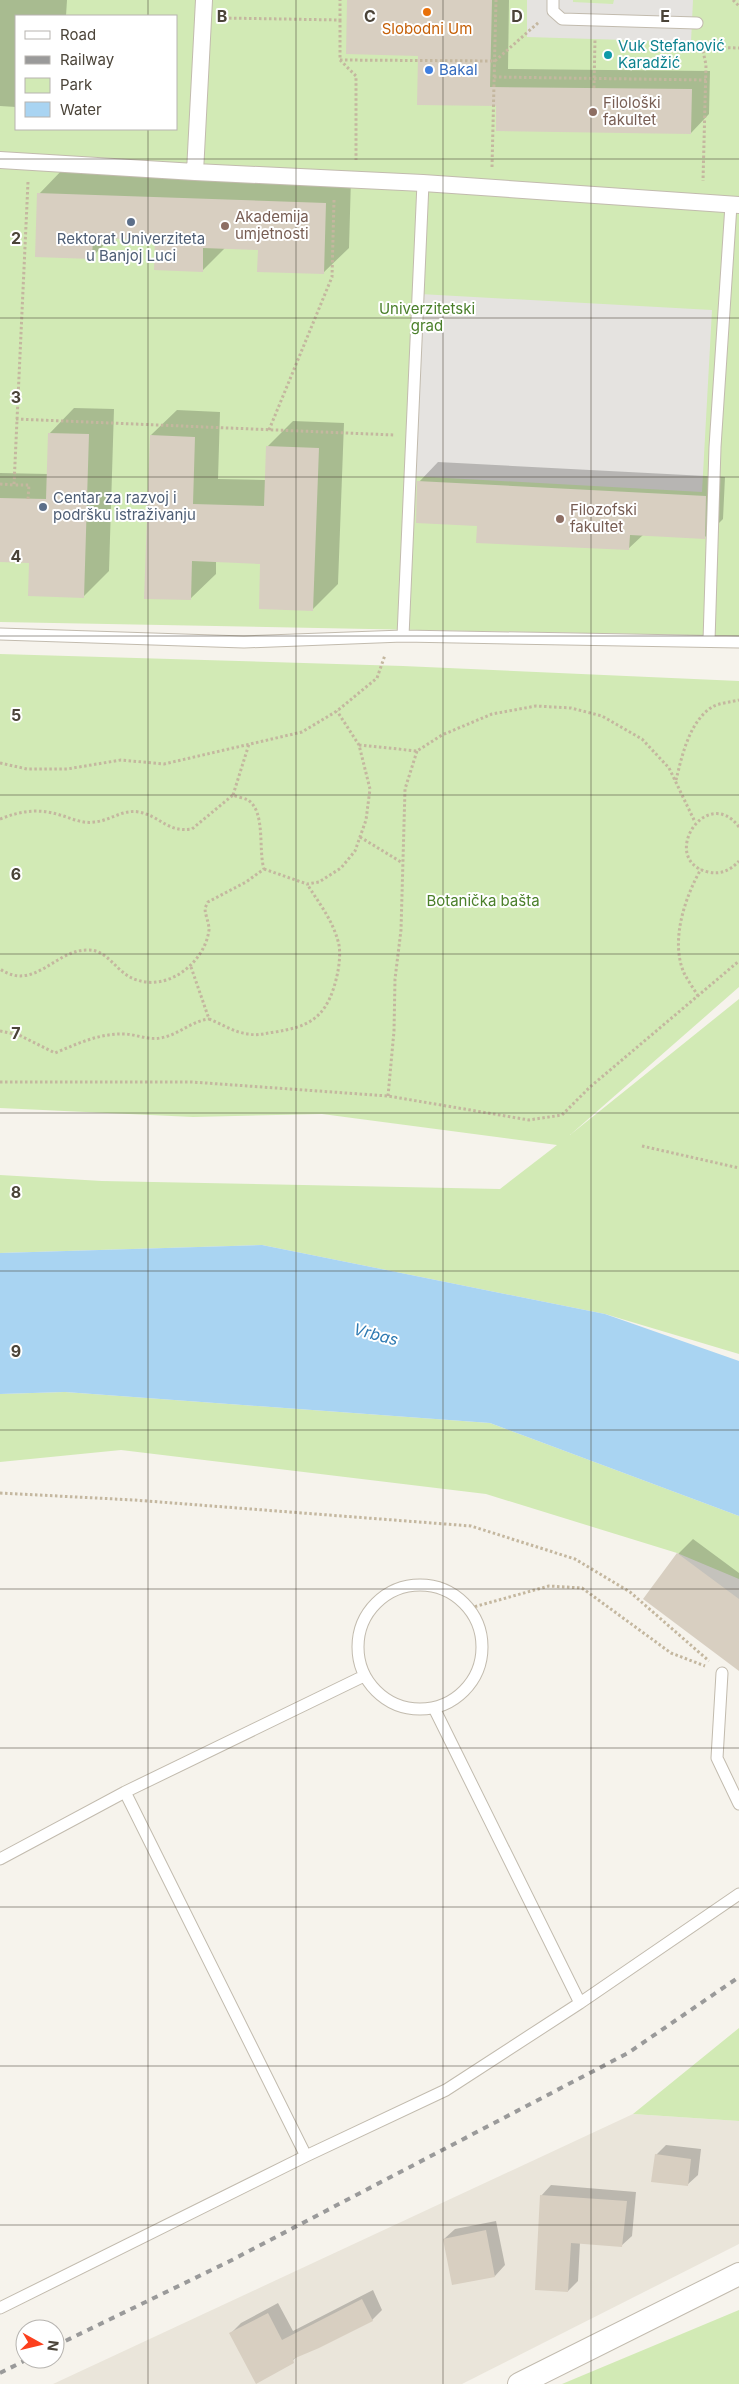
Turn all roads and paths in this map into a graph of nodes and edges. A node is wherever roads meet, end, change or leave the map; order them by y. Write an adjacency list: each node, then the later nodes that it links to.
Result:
1 (204, 0): 7 (street)
2 (340, 0): 8 (path)
3 (496, 0): 14 (path)
4 (733, 0): 6 (path)
5 (553, 5): 9 (lane); 14 (path)
6 (739, 6)
7 (204, 17): 8 (path); 21 (street)
8 (340, 20): 13 (path)
9 (596, 20): 10 (lane); 16 (path)
10 (697, 23): 11 (path)
11 (703, 47): 12 (path); 17 (path)
12 (739, 48)
13 (340, 60): 14 (path); 23 (path)
14 (495, 61): 15 (path)
15 (494, 77): 16 (path); 25 (path)
16 (594, 78): 17 (path); 18 (path)
17 (706, 80): 26 (path)
18 (594, 88)
19 (0, 160): 20 (street)
20 (29, 161): 21 (street); 28 (path)
21 (195, 172): 22 (street)
22 (335, 179): 23 (street); 29 (path)
23 (356, 180): 24 (street)
24 (423, 184): 25 (street); 30 (lane)
25 (491, 188): 26 (street)
26 (702, 203): 27 (street)
27 (735, 205): 37 (lane)
28 (16, 419): 29 (path); 32 (path)
29 (269, 430): 30 (path)
30 (412, 436): 35 (lane)
31 (0, 484): 32 (path)
32 (14, 485): 33 (path)
33 (28, 499)
34 (0, 634): 36 (lane)
35 (403, 636): 36 (lane); 37 (lane)
36 (391, 638): 40 (path)
37 (709, 641): 38 (lane)
38 (739, 642)
39 (739, 700): 45 (path)
40 (337, 711): 41 (path); 42 (path)
41 (249, 743): 44 (path); 46 (path)
42 (359, 745): 43 (path); 50 (path)
43 (418, 751): 45 (path); 52 (path)
44 (0, 763)
45 (676, 781): 48 (path)
46 (233, 795): 47 (path); 54 (path)
47 (0, 819)
48 (695, 822): 49 (path); 53 (path)
49 (739, 827)
50 (360, 837): 52 (path); 55 (path)
51 (739, 860): 53 (path)
52 (401, 862): 63 (path)
53 (701, 868): 59 (path)
54 (264, 869): 55 (path); 57 (path)
55 (307, 884): 60 (path)
56 (739, 961): 59 (path)
57 (191, 967): 58 (path); 60 (path)
58 (0, 969)
59 (698, 996): 63 (path)
60 (210, 1019): 61 (path)
61 (0, 1031)
62 (0, 1082): 63 (path)
63 (388, 1096)
64 (642, 1146): 65 (path)
65 (739, 1168)
66 (0, 1493): 68 (path)
67 (470, 1608): 68 (path); 69 (lane); 70 (lane)
68 (722, 1672): 72 (lane)
69 (364, 1676): 70 (lane); 71 (lane)
70 (434, 1708): 75 (lane)
71 (125, 1792): 73 (lane); 76 (lane)
72 (739, 1804)
73 (0, 1859)
74 (739, 1894): 75 (lane)
75 (580, 2003): 76 (lane)
76 (306, 2156): 78 (lane)
77 (739, 2274): 79 (street)
78 (0, 2308)
79 (519, 2384)

